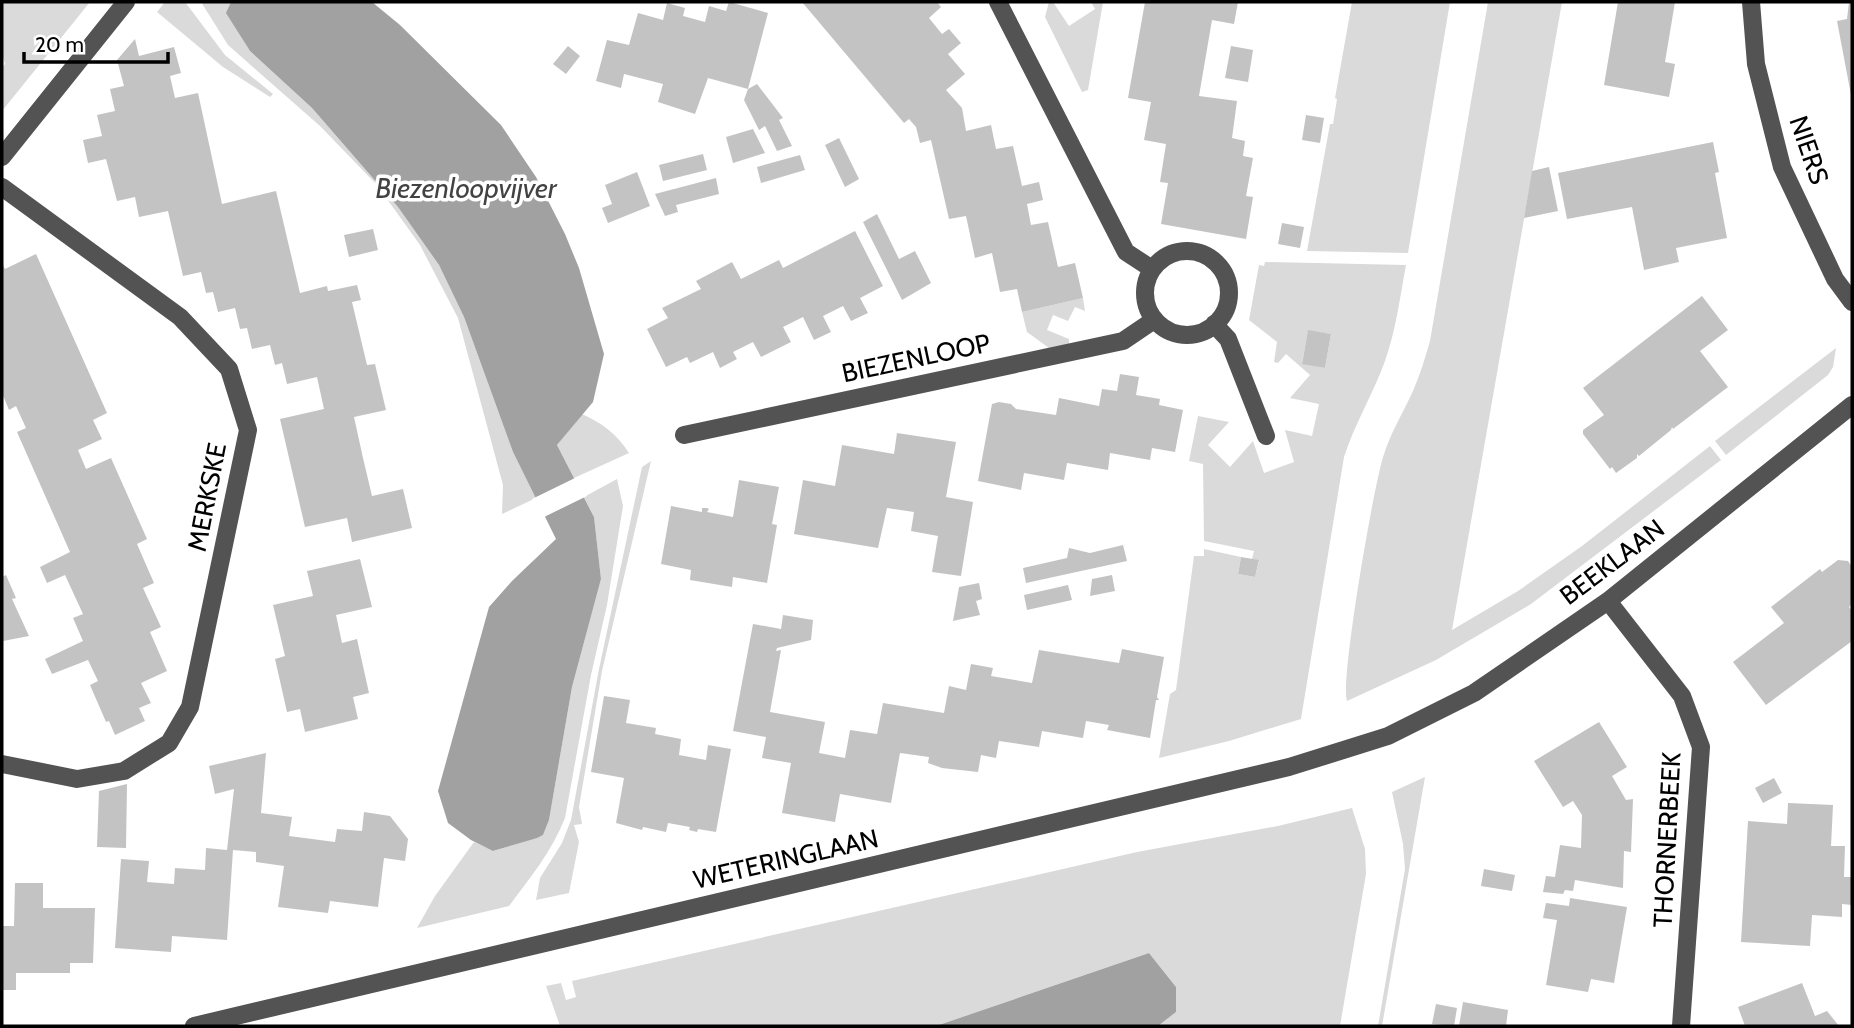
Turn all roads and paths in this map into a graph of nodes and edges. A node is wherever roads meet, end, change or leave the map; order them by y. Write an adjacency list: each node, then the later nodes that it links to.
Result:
1 (126, 2): 4 (street)
2 (998, 2): 6 (street)
3 (1751, 2): 7 (street, NIERS)
4 (2, 156)
5 (2, 187): 15 (street, MERKSKE)
6 (1152, 269): 8 (street); 9 (street)
7 (1852, 302)
8 (1154, 320): 9 (street); 11 (street, BIEZENLOOP)
9 (1214, 324): 12 (street)
10 (1852, 405): 13 (street, BEEKLAAN)
11 (684, 435)
12 (1266, 436)
13 (1608, 601): 14 (street, BEEKLAAN); 17 (street, THORNERBEEK)
14 (1388, 736): 16 (street, WETERINGLAAN)
15 (2, 764)
16 (194, 1026)
17 (1681, 1026)

